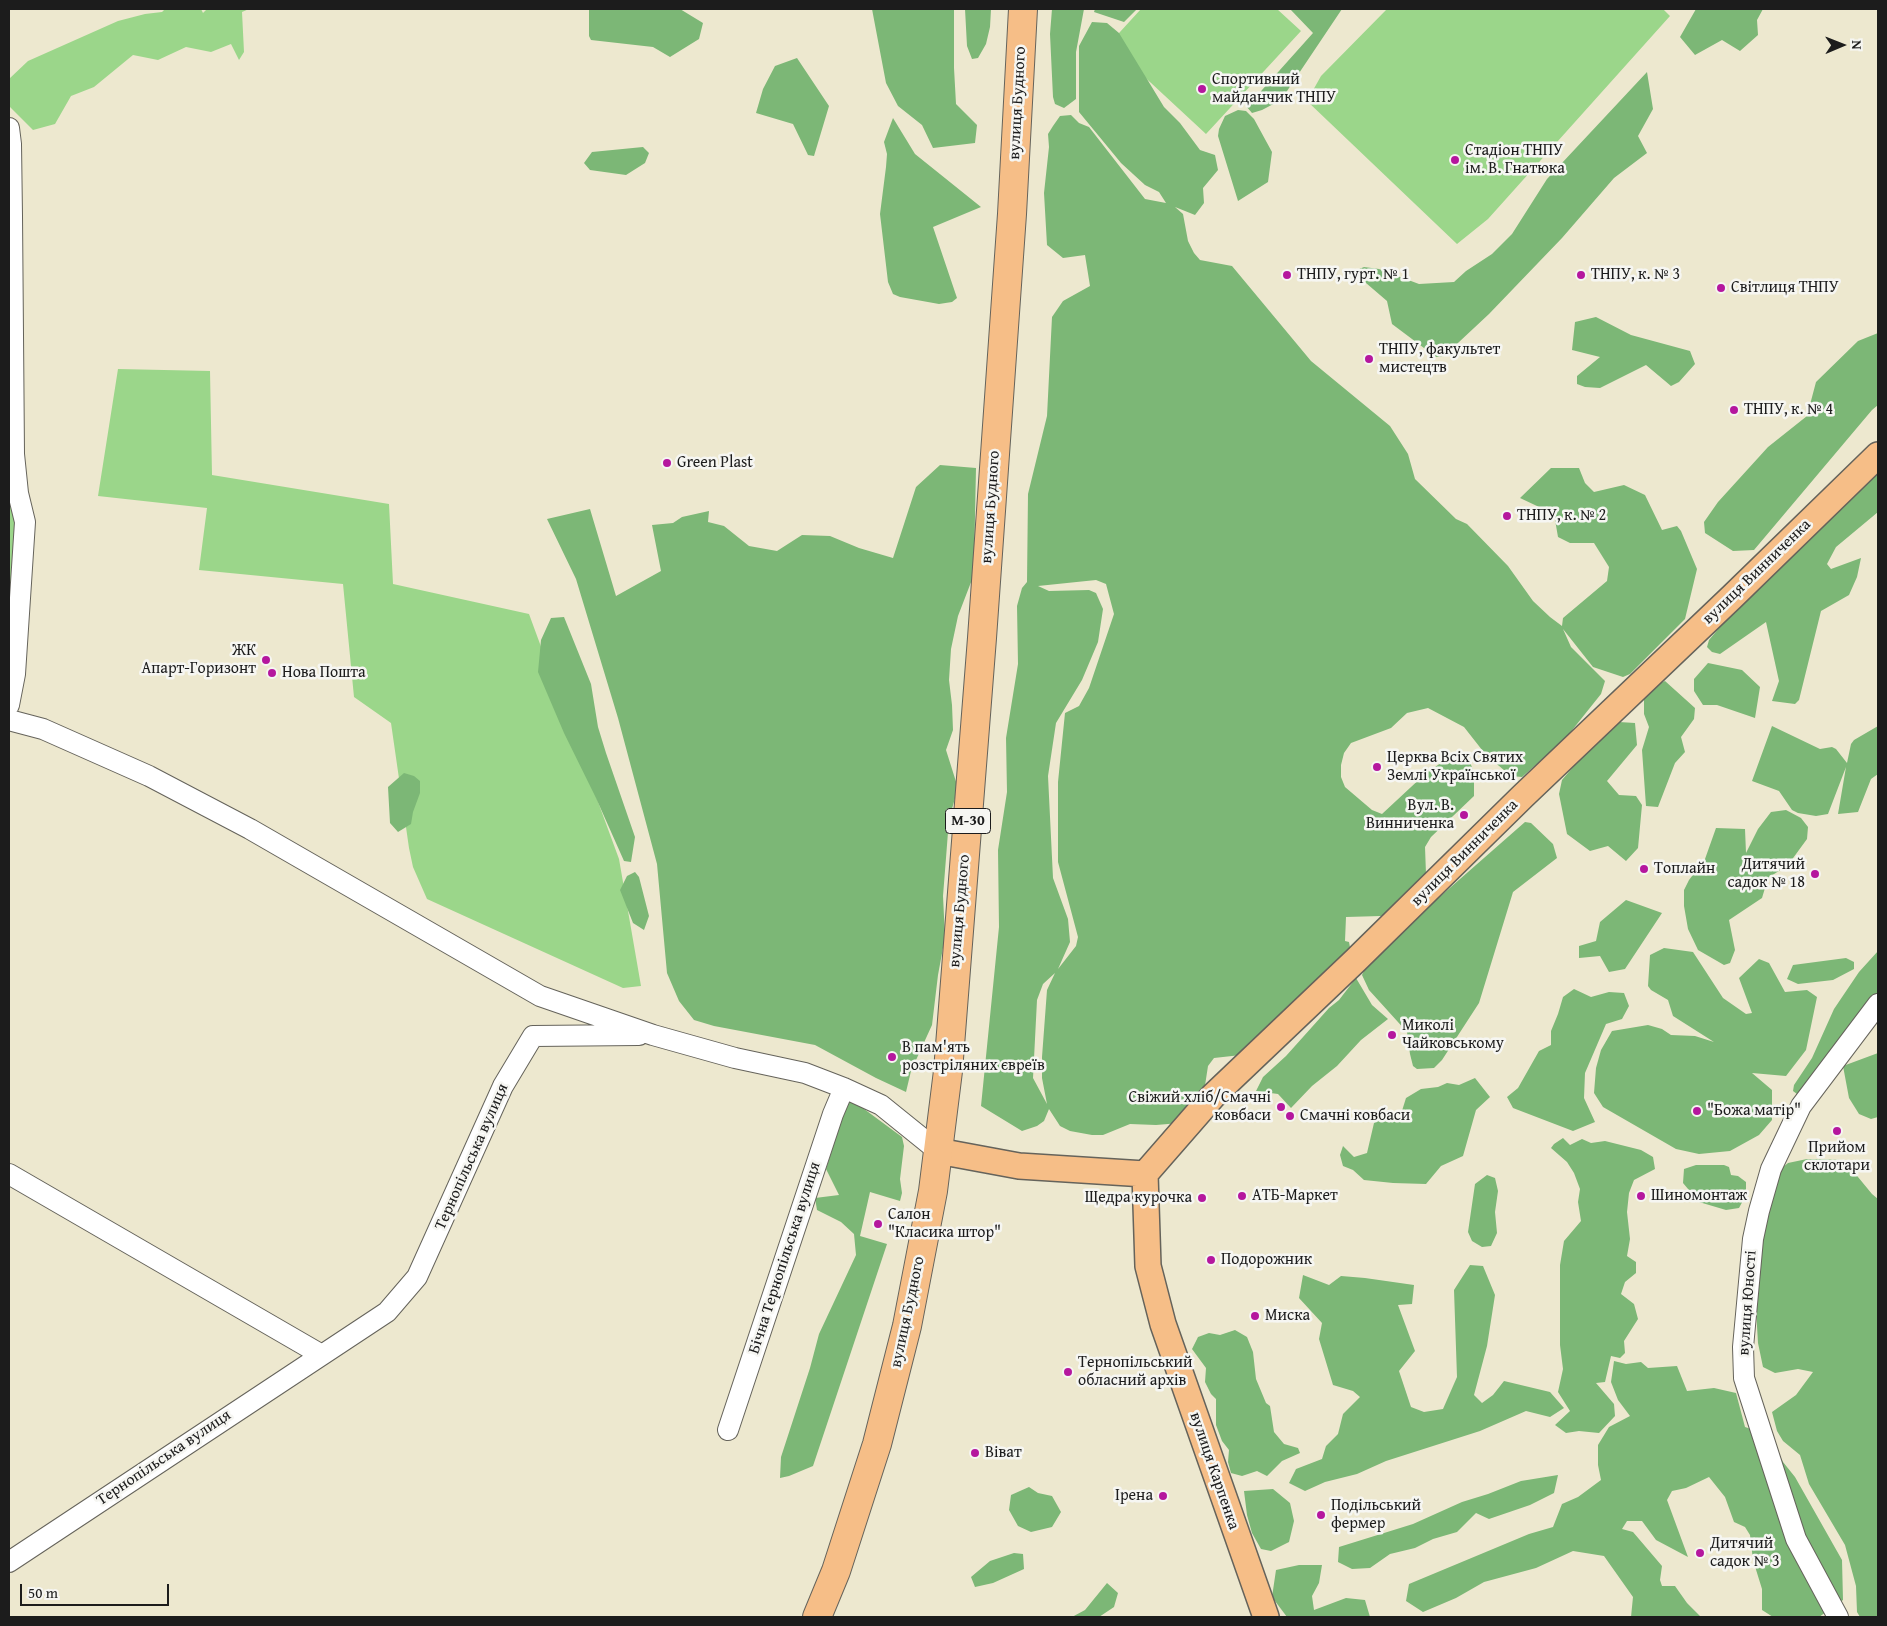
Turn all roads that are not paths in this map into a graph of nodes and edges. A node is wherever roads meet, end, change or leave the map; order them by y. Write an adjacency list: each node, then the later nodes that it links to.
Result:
1 (1023, 9): 9 (highway, вулиця Будного / М-30)
2 (10, 136): 4 (street)
3 (1878, 455): 11 (main road, вулиця Винниченка)
4 (9, 705)
5 (9, 720): 7 (street)
6 (1878, 1004): 17 (street, вулиця Юності)
7 (653, 1035): 8 (street); 12 (street, Тернопільська вулиця)
8 (844, 1088): 9 (street); 13 (street, Бічна Тернопільська вулиця)
9 (938, 1151): 11 (main road); 15 (highway, вулиця Будного / М-30)
10 (9, 1174): 12 (street)
11 (1145, 1174): 16 (main road, вулиця Карпенка)
12 (320, 1354): 14 (street, Тернопільська вулиця)
13 (728, 1430)
14 (9, 1562)
15 (817, 1617)
16 (1266, 1617)
17 (1838, 1617)

